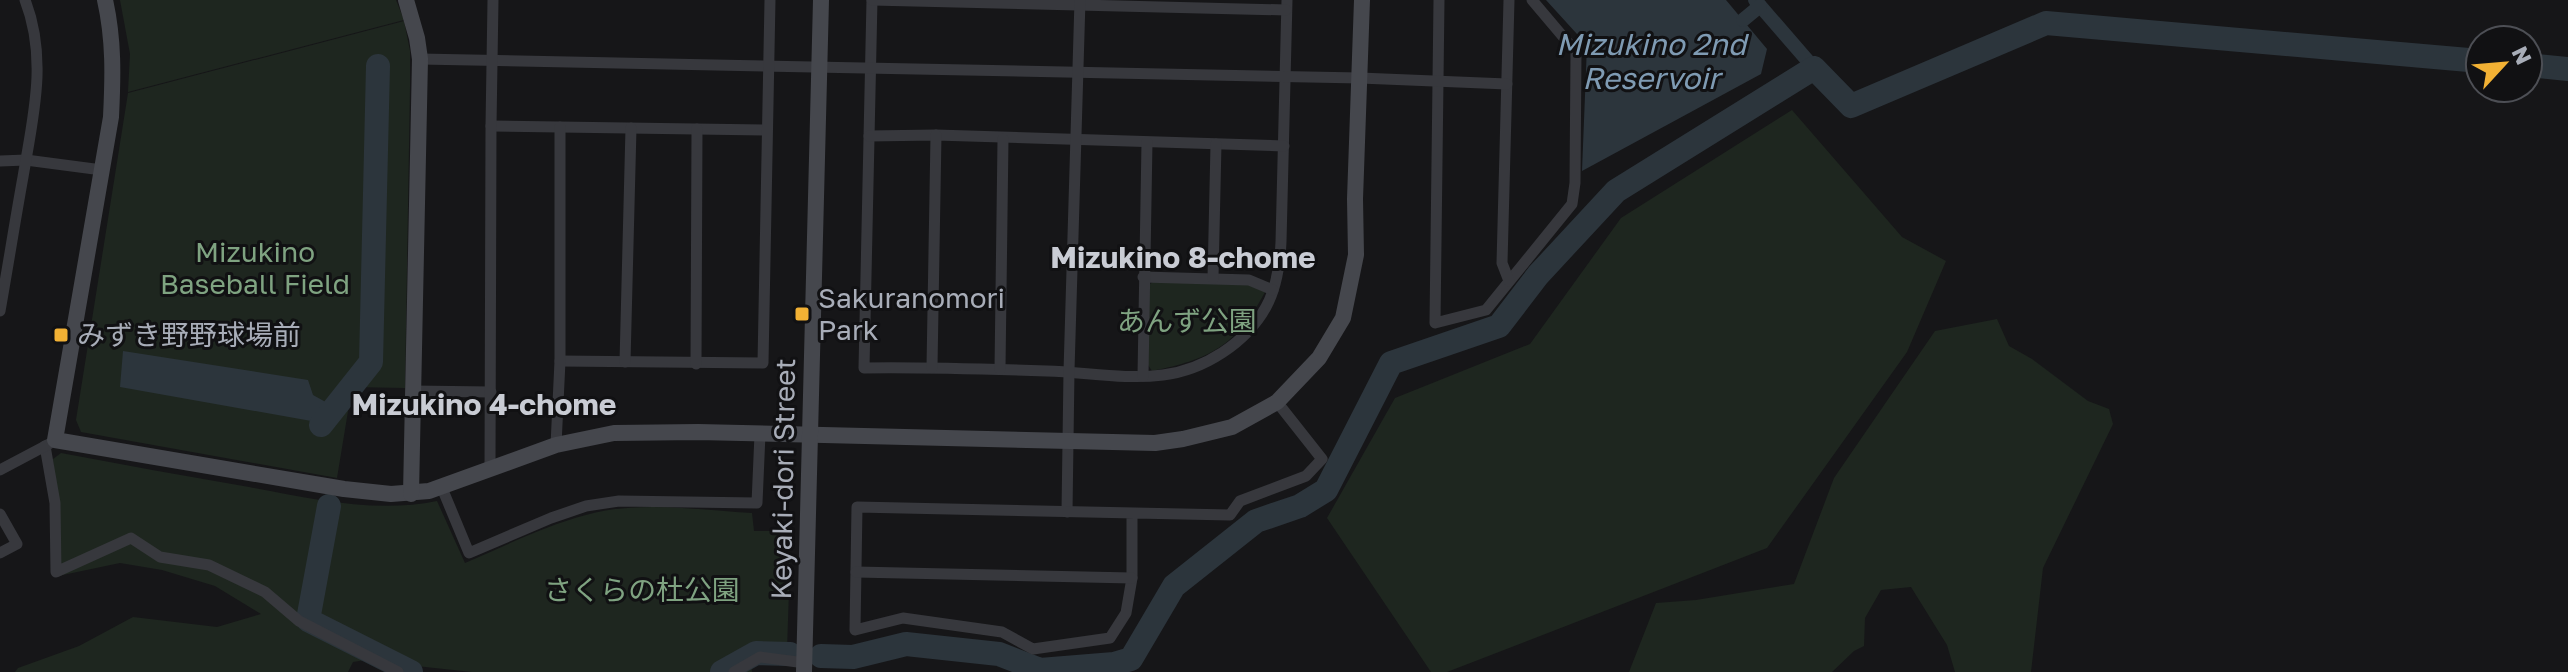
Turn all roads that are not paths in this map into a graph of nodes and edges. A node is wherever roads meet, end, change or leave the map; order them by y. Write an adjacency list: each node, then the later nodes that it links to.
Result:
1 (25, 0): 40 (street)
2 (105, 0): 42 (street)
3 (406, 0): 18 (street)
4 (493, 0): 19 (street)
5 (770, 0): 20 (street)
6 (821, 0): 21 (street, Keyaki-dori Street)
7 (872, 0): 12 (street); 22 (street)
8 (1362, 0): 25 (street)
9 (1439, 0): 26 (street)
10 (1509, 0): 27 (street)
11 (1532, 0): 47 (street)
12 (941, 1): 13 (street)
13 (1010, 2): 14 (street)
14 (1080, 3): 15 (street); 23 (street)
15 (1148, 4): 16 (street)
16 (1219, 4): 17 (street)
17 (1286, 5): 24 (street)
18 (420, 59): 19 (street); 58 (street)
19 (491, 60): 20 (street); 28 (street)
20 (769, 67): 21 (street); 32 (street)
21 (819, 67): 22 (street); 62 (street, Keyaki-dori Street)
22 (870, 69): 23 (street); 34 (street)
23 (1078, 74): 24 (street); 36 (street)
24 (1286, 77): 25 (street); 39 (street)
25 (1360, 78): 26 (street); 60 (street)
26 (1437, 82): 27 (street); 47 (street)
27 (1507, 84): 47 (street)
28 (491, 126): 29 (street); 59 (street)
29 (560, 127): 30 (street); 51 (street)
30 (631, 128): 31 (street); 52 (street)
31 (697, 129): 32 (street); 53 (street)
32 (767, 130): 53 (street)
33 (936, 135): 34 (street); 35 (street); 54 (street)
34 (869, 136): 54 (street)
35 (1003, 139): 36 (street); 55 (street)
36 (1077, 141): 37 (street); 56 (street)
37 (1147, 142): 38 (street); 45 (street)
38 (1216, 144): 39 (street); 46 (street)
39 (1284, 146): 49 (street)
40 (26, 160): 41 (street); 42 (street); 43 (street)
41 (0, 161)
42 (102, 170): 64 (street)
43 (15, 222): 44 (street); 48 (street)
44 (0, 223)
45 (1143, 277): 46 (street); 57 (street)
46 (1213, 278): 49 (street)
47 (1509, 281)
48 (2, 284): 50 (street)
49 (1273, 290): 57 (street)
50 (0, 311)
51 (560, 361): 52 (street); 65 (street)
52 (625, 362): 53 (street)
53 (696, 364)
54 (932, 367): 55 (street)
55 (1000, 369): 56 (street)
56 (1069, 371): 57 (street); 63 (street)
57 (1143, 376)
58 (413, 391): 59 (street); 69 (street)
59 (491, 392): 66 (street)
60 (1277, 402): 63 (street); 72 (street)
61 (760, 434): 62 (street); 65 (street); 68 (street)
62 (810, 435): 63 (street); 76 (street, Keyaki-dori Street)
63 (1067, 440): 70 (street)
64 (50, 443): 67 (street); 69 (street); 77 (street)
65 (556, 445): 66 (street)
66 (490, 469): 68 (street)
67 (0, 470)
68 (442, 488): 69 (street)
69 (411, 494)
70 (1067, 512): 72 (street); 74 (street)
71 (0, 514): 73 (street)
72 (1132, 514): 75 (street)
73 (0, 553)
74 (856, 572): 75 (street); 75 (street)
75 (1132, 578)
76 (804, 668): 78 (street)
77 (398, 672)
78 (734, 672)

